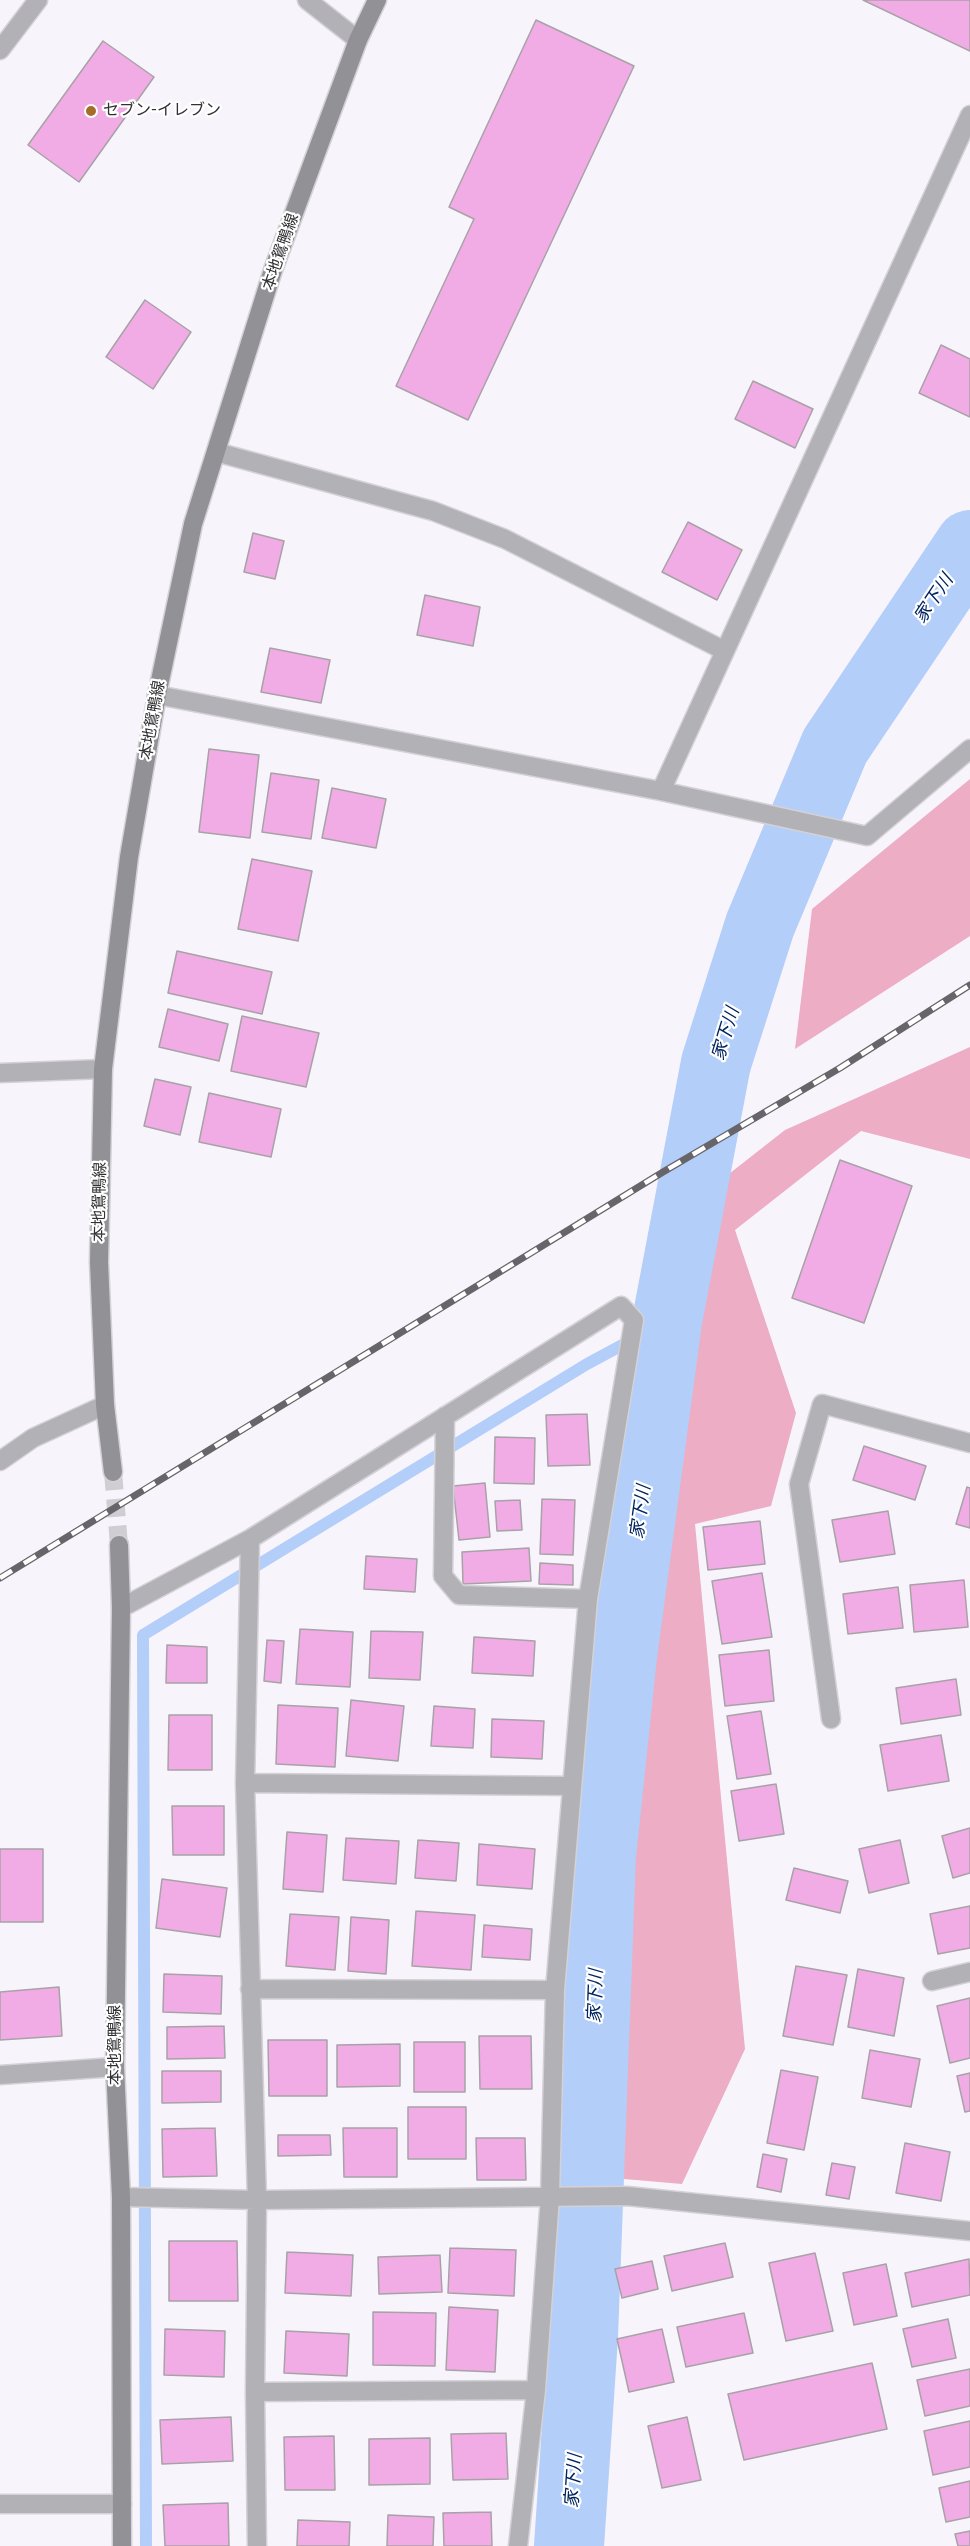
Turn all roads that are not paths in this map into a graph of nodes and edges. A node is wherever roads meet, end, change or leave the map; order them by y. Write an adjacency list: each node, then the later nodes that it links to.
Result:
1 (38, 0): 5 (street)
2 (307, 0): 4 (street)
3 (377, 0): 4 (main road, 本地鴛鴨線)
4 (358, 39): 7 (main road, 本地鴛鴨線)
5 (0, 50)
6 (970, 115): 8 (street)
7 (216, 452): 8 (street); 9 (main road, 本地鴛鴨線)
8 (725, 651): 11 (street)
9 (157, 695): 11 (street); 12 (main road, 本地鴛鴨線)
10 (970, 749): 11 (street)
11 (661, 791)
12 (103, 1069): 13 (street); 14 (main road, 本地鴛鴨線)
13 (0, 1073)
14 (105, 1405): 17 (street); 18 (main road, 本地鴛鴨線)
15 (445, 1416): 19 (street); 21 (street); 21 (street)
16 (970, 1443): 23 (street)
17 (0, 1461)
18 (113, 1472)
19 (250, 1539): 22 (street); 24 (street)
20 (119, 1545): 22 (main road, 本地鴛鴨線)
21 (588, 1599): 25 (street)
22 (121, 1608): 30 (main road, 本地鴛鴨線)
23 (831, 1719)
24 (245, 1783): 25 (street); 28 (street)
25 (572, 1786): 29 (street)
26 (970, 1972): 27 (street)
27 (932, 1981)
28 (250, 1989): 29 (street); 34 (street)
29 (555, 1989): 32 (street)
30 (115, 2067): 31 (street); 33 (main road, 本地鴛鴨線)
31 (0, 2075)
32 (550, 2197): 34 (street); 35 (street); 36 (street)
33 (121, 2198): 34 (street); 39 (main road, 本地鴛鴨線)
34 (257, 2200): 37 (street)
35 (970, 2231)
36 (536, 2390): 37 (street); 42 (street)
37 (255, 2392): 41 (street)
38 (0, 2504): 39 (street)
39 (122, 2504): 40 (main road, 本地鴛鴨線)
40 (122, 2546)
41 (257, 2546)
42 (518, 2546)

